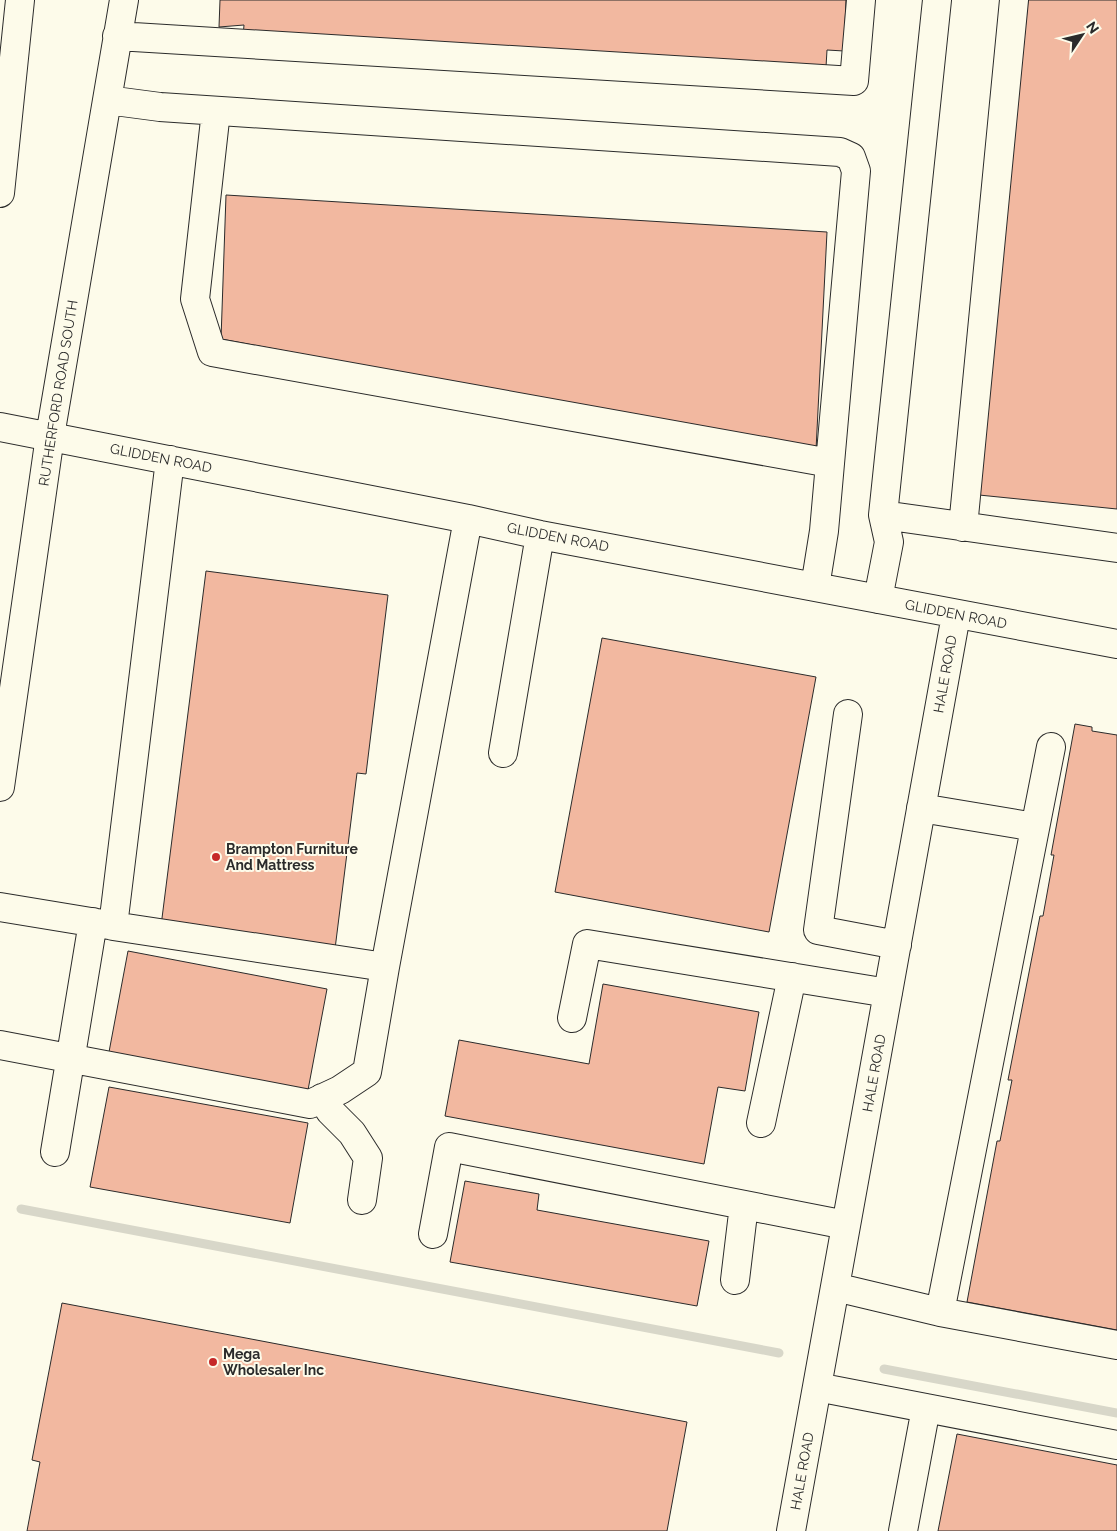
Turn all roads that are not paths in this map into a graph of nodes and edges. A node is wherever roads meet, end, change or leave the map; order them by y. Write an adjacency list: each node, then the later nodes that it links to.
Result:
1 (20, 0): 9 (street)
2 (124, 0): 6 (street, RUTHERFORD ROAD SOUTH)
3 (861, 0): 6 (street)
4 (937, 0): 14 (street)
5 (1014, 0): 16 (street)
6 (117, 36): 7 (street, RUTHERFORD ROAD SOUTH)
7 (107, 100): 8 (street); 11 (street, RUTHERFORD ROAD SOUTH)
8 (216, 111): 13 (street); 13 (street)
9 (0, 193)
10 (0, 428): 11 (street, GLIDDEN ROAD)
11 (50, 436): 12 (street, GLIDDEN ROAD); 26 (street, RUTHERFORD ROAD SOUTH)
12 (170, 460): 15 (street, GLIDDEN ROAD); 30 (street)
13 (830, 464): 19 (street)
14 (883, 515): 16 (street); 20 (street)
15 (468, 518): 17 (street, GLIDDEN ROAD); 32 (street)
16 (963, 527): 18 (street)
17 (540, 535): 19 (street, GLIDDEN ROAD); 25 (street)
18 (1117, 548)
19 (815, 587): 20 (street, GLIDDEN ROAD)
20 (878, 599): 21 (street, GLIDDEN ROAD)
21 (956, 615): 22 (street, GLIDDEN ROAD); 27 (street, HALE ROAD)
22 (1117, 644)
23 (848, 714): 31 (street)
24 (1050, 747): 28 (street)
25 (503, 754)
26 (0, 787)
27 (921, 808): 28 (street); 31 (street, HALE ROAD)
28 (1035, 827): 47 (street)
29 (0, 907): 30 (street)
30 (103, 924): 32 (street); 37 (street)
31 (897, 944): 34 (street, HALE ROAD)
32 (385, 967): 38 (street)
33 (792, 977): 34 (street); 35 (street); 39 (street)
34 (888, 993): 43 (street, HALE ROAD)
35 (572, 1018)
36 (0, 1046): 37 (street)
37 (70, 1058): 38 (street); 40 (street)
38 (322, 1098): 41 (street)
39 (762, 1123)
40 (55, 1152)
41 (362, 1200)
42 (744, 1205): 43 (street); 44 (street); 45 (street)
43 (846, 1225): 46 (street, HALE ROAD)
44 (433, 1234)
45 (735, 1280)
46 (835, 1287): 47 (street); 49 (street, HALE ROAD)
47 (940, 1312): 48 (street)
48 (1117, 1344)
49 (817, 1387): 50 (street); 52 (street, HALE ROAD)
50 (926, 1408): 51 (street); 53 (street)
51 (1117, 1445)
52 (791, 1531)
53 (903, 1531)

